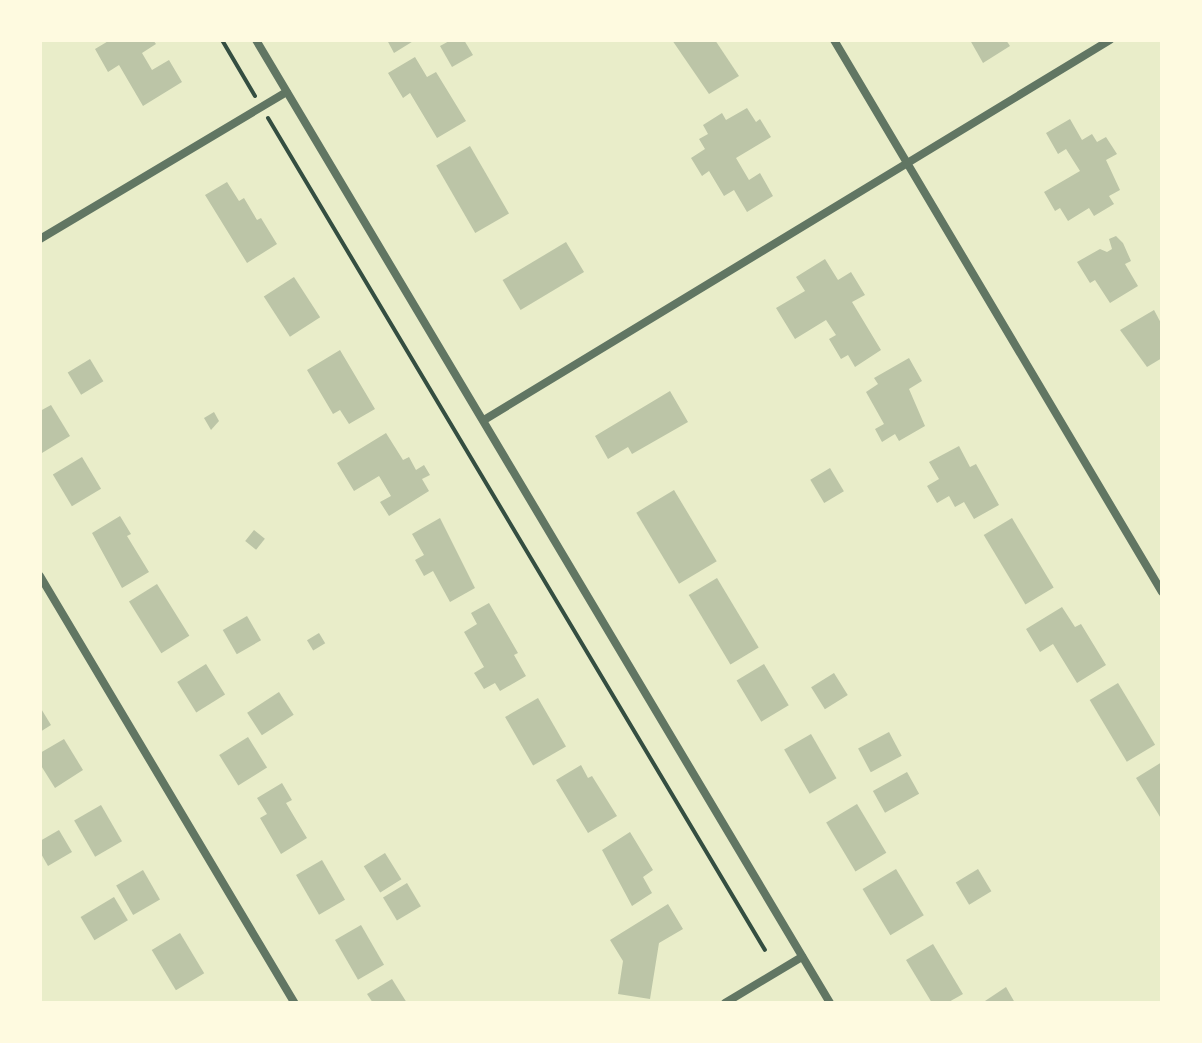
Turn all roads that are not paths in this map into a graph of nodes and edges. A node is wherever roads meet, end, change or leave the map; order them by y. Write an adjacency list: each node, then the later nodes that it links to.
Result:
1 (256, 40): 4 (street)
2 (834, 40): 5 (street)
3 (1110, 40): 5 (street)
4 (287, 92): 6 (street); 7 (street)
5 (907, 163): 7 (street); 9 (street)
6 (40, 239)
7 (484, 420): 10 (street)
8 (40, 576): 11 (street)
9 (1162, 592)
10 (802, 957): 12 (street); 13 (street)
11 (295, 1003)
12 (725, 1003)
13 (830, 1003)

